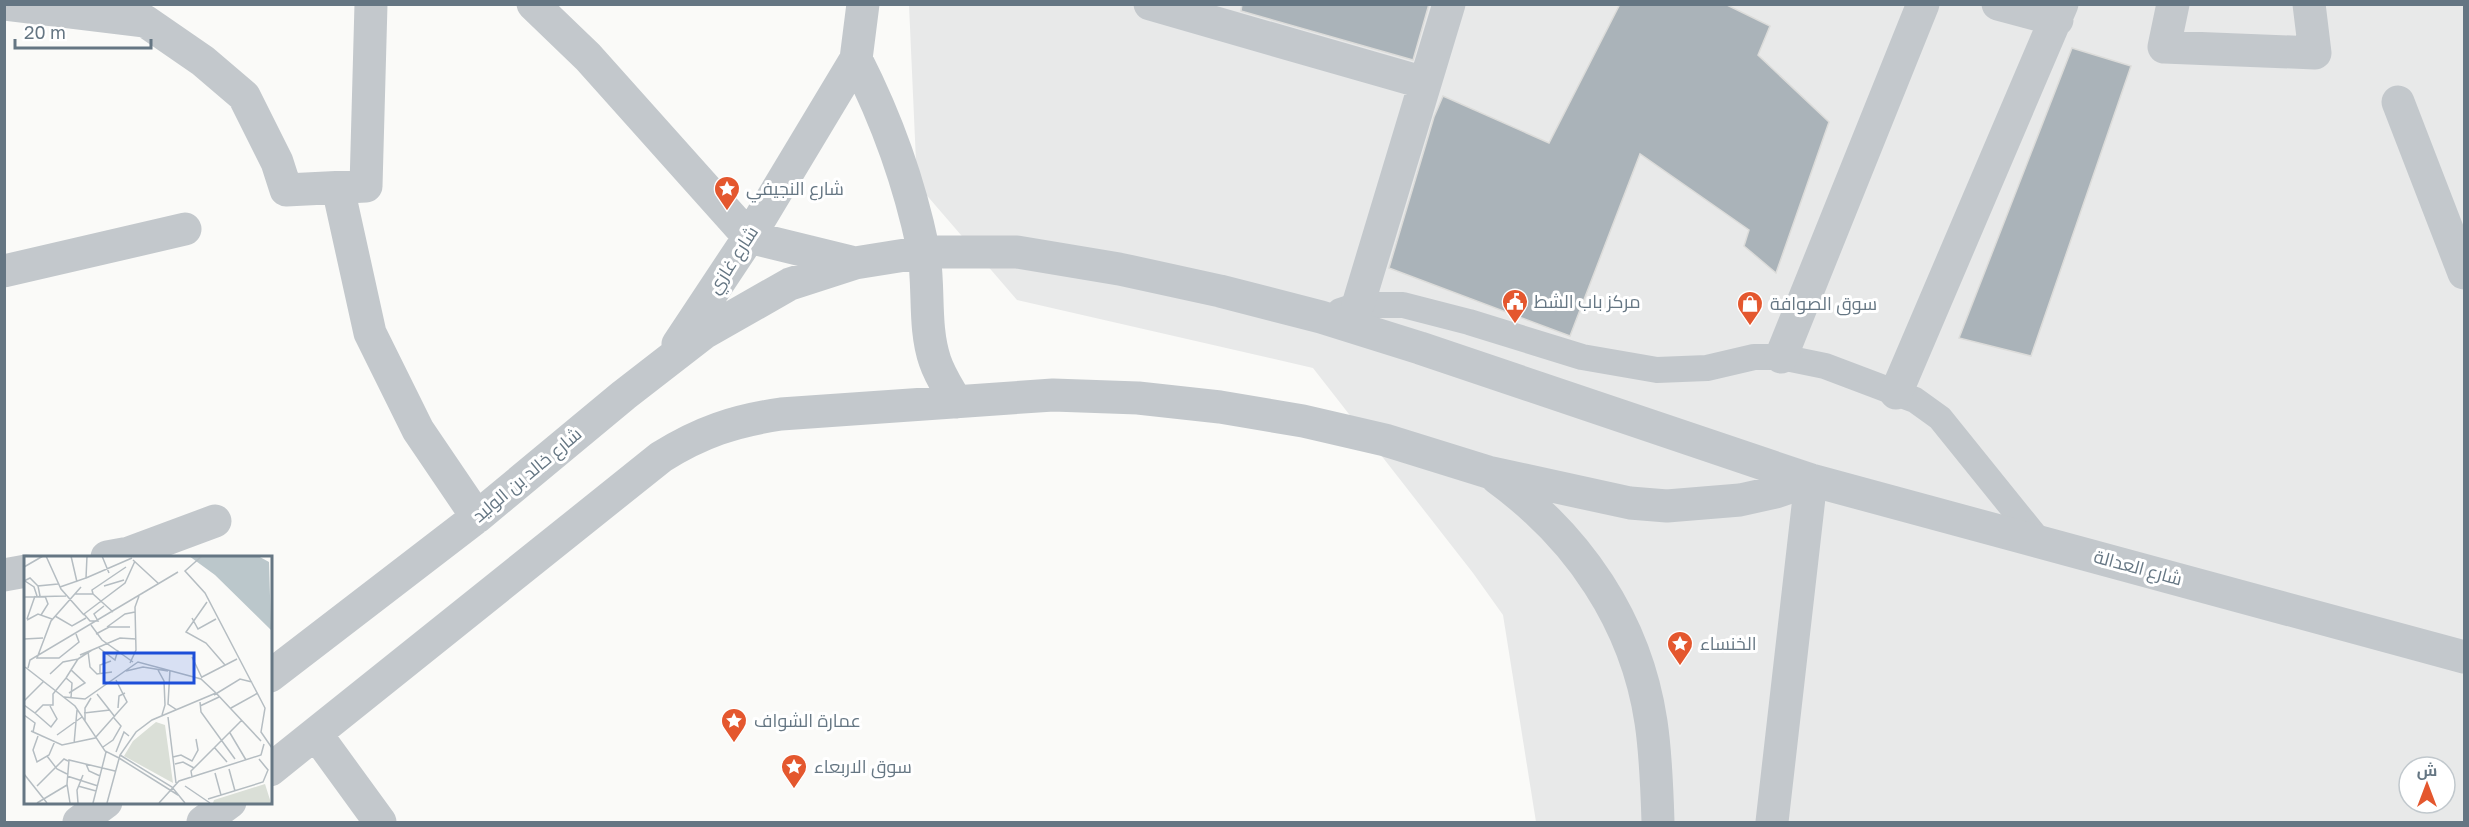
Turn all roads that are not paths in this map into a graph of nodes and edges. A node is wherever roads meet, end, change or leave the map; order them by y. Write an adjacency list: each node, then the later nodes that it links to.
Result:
1 (5, 4): 15 (street)
2 (371, 4): 15 (street)
3 (533, 4): 17 (street)
4 (863, 4): 12 (street, شارع غازي)
5 (1150, 4): 13 (street)
6 (1449, 4): 13 (street)
7 (1923, 4): 24 (street)
8 (1998, 4): 11 (street)
9 (2173, 4): 10 (street)
10 (2309, 4)
11 (2059, 12): 26 (street)
12 (856, 59): 17 (street, شارع غازي); 18 (street)
13 (1425, 83): 22 (street)
14 (2398, 102): 21 (street)
15 (338, 188): 30 (street)
16 (185, 229): 20 (street)
17 (749, 237): 19 (street); 25 (street, شارع غازي)
18 (924, 252): 19 (street, شارع العدالة); 23 (street, شارع العدالة); 27 (street)
19 (855, 263): 25 (street, شارع خالد بن الوليد)
20 (4, 271)
21 (2464, 273)
22 (1358, 305): 23 (lane); 24 (lane)
23 (1321, 317): 29 (street, شارع العدالة)
24 (1781, 357): 26 (lane)
25 (663, 365): 30 (street, شارع خالد بن الوليد)
26 (1896, 393): 32 (lane)
27 (957, 402): 28 (street); 38 (street)
28 (1488, 472): 29 (street); 45 (street)
29 (1811, 480): 32 (street, شارع العدالة); 46 (street)
30 (477, 517): 37 (street, شارع خالد بن الوليد)
31 (214, 521): 33 (street)
32 (2040, 542): 36 (street, شارع العدالة)
33 (112, 556)
34 (24, 572): 35 (street)
35 (4, 575)
36 (2464, 657)
37 (272, 674)
38 (316, 734): 39 (street); 44 (street)
39 (272, 768)
40 (103, 803): 42 (street)
41 (227, 803): 43 (street)
42 (79, 822)
43 (203, 822)
44 (380, 822)
45 (1658, 822)
46 (1772, 822)

